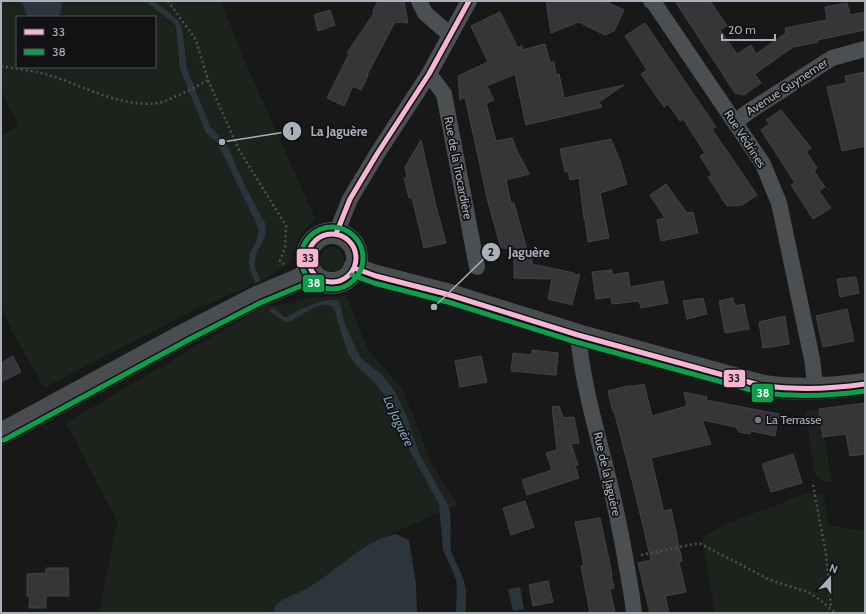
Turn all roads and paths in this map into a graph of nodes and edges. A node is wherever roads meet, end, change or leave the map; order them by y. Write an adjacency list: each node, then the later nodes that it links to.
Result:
1 (168, 1): 9 (path)
2 (419, 1): 5 (street)
3 (469, 1): 5 (street)
4 (651, 1): 10 (street, Rue Védrines)
5 (450, 35): 8 (street)
6 (865, 49): 10 (street, Avenue Guynemer)
7 (1, 66): 9 (path)
8 (429, 74): 11 (street); 13 (street, Rue de la Trocardière)
9 (208, 80): 12 (path)
10 (735, 122): 18 (street, Rue Védrines)
11 (336, 234): 14 (street); 15 (street)
12 (280, 261)
13 (477, 267)
14 (354, 268): 15 (street); 16 (street)
15 (311, 272): 19 (street)
16 (578, 335): 18 (street); 21 (street, Rue de la Jaguère)
17 (865, 384): 18 (street)
18 (816, 390)
19 (2, 431)
20 (813, 485): 22 (path)
21 (625, 559): 22 (path); 23 (street, Rue de la Jaguère)
22 (831, 608): 24 (path)
23 (634, 613)
24 (836, 613)

